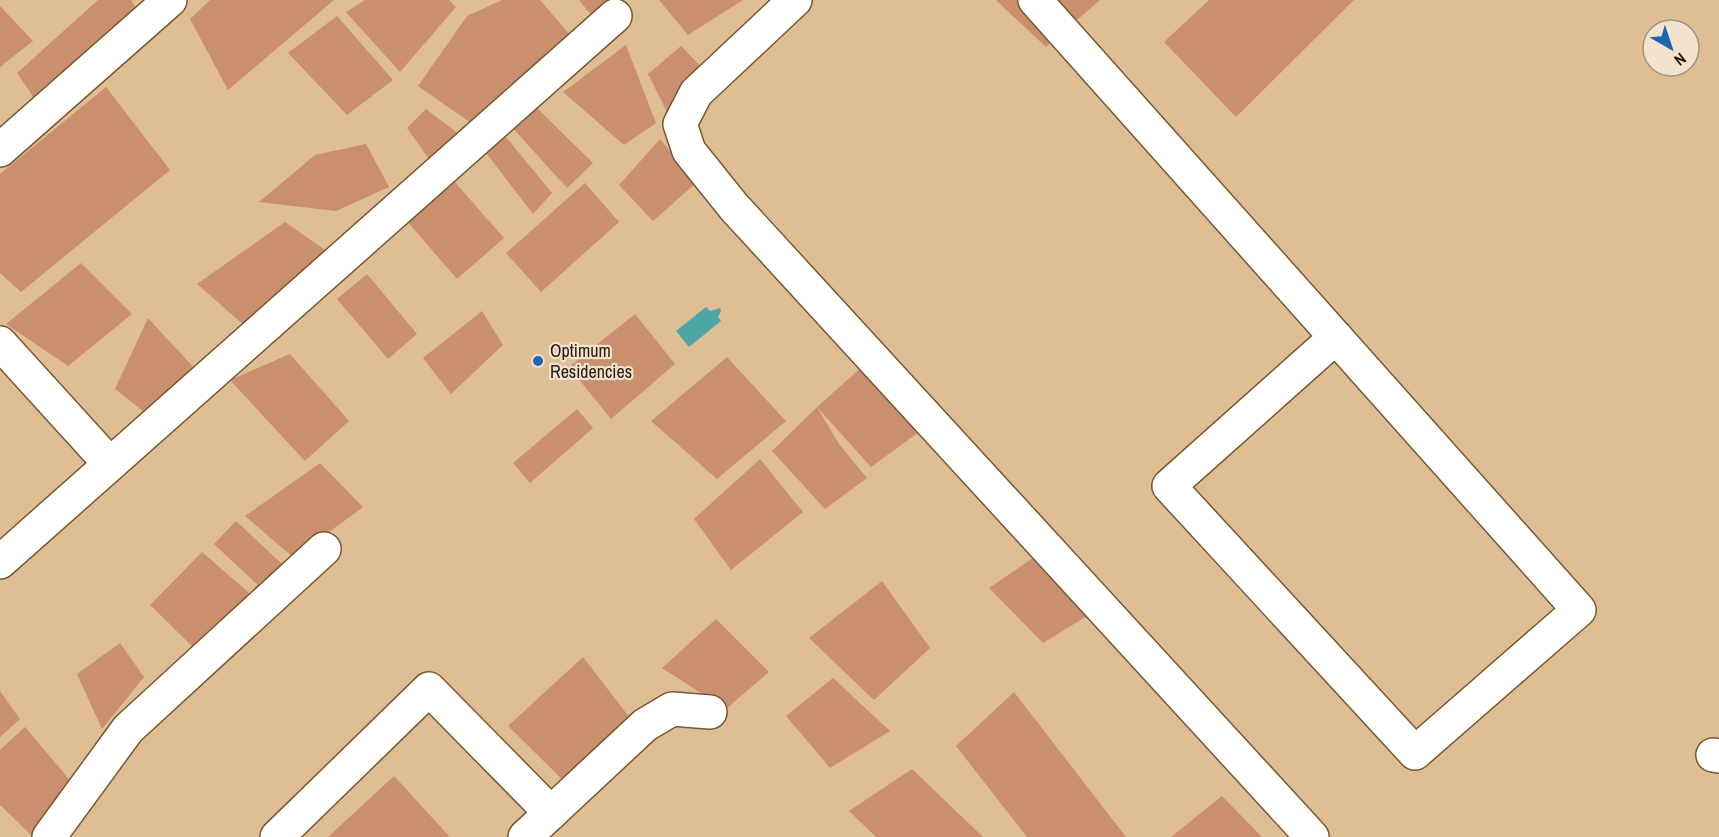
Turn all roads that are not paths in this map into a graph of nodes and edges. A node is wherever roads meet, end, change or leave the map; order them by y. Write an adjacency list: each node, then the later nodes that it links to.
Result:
1 (170, 0): 5 (street)
2 (795, 0): 16 (street)
3 (1035, 0): 6 (street)
4 (615, 16): 8 (street)
5 (0, 150)
6 (1336, 337): 6 (street)
7 (0, 343): 8 (street)
8 (110, 464): 10 (street)
9 (324, 549): 13 (street)
10 (0, 562)
11 (711, 712): 12 (street)
12 (551, 813): 14 (street); 15 (street)
13 (50, 837)
14 (277, 837)
15 (525, 837)
16 (1312, 837)

